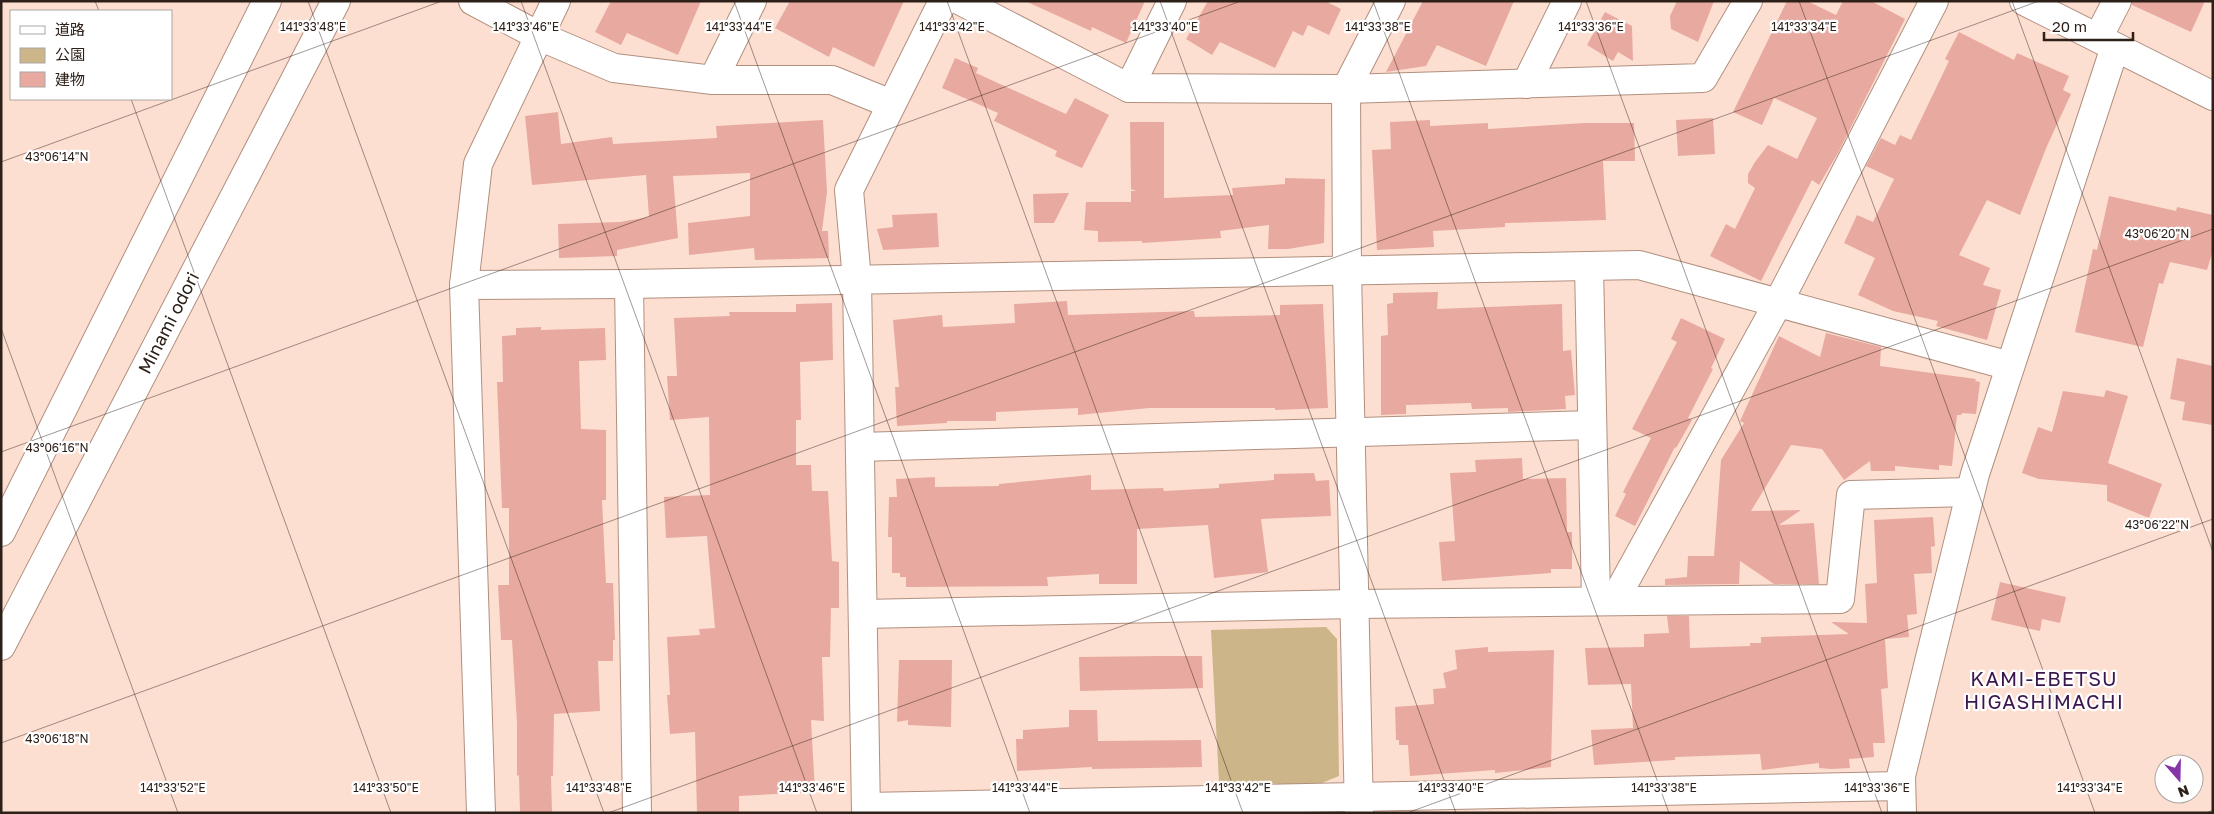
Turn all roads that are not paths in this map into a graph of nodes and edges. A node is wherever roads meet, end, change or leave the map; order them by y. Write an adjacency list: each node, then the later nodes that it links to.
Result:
1 (267, 1): 34 (street)
2 (336, 1): 38 (street, Minami odori)
3 (473, 1): 15 (street)
4 (556, 1): 15 (street)
5 (752, 1): 17 (street)
6 (942, 1): 22 (street)
7 (961, 1): 19 (street)
8 (1172, 1): 19 (street)
9 (1391, 1): 20 (street)
10 (1566, 1): 18 (street)
11 (1748, 1): 18 (street)
12 (1934, 1): 28 (street)
13 (2024, 1): 16 (street)
14 (2117, 1): 16 (street)
15 (539, 36): 17 (street); 27 (street)
16 (2106, 42): 21 (street); 29 (street)
17 (713, 80): 22 (street)
18 (1526, 84): 20 (street)
19 (1129, 88): 20 (street)
20 (1346, 90): 24 (street)
21 (2213, 96)
22 (892, 104): 25 (street)
23 (1589, 266): 24 (street); 28 (street); 30 (street)
24 (1347, 271): 25 (street); 31 (street)
25 (857, 280): 26 (street); 32 (street)
26 (629, 284): 27 (street); 43 (street)
27 (464, 285): 42 (street)
28 (1778, 303): 29 (street); 35 (street)
29 (2010, 366): 33 (street)
30 (1592, 424): 31 (street); 35 (street)
31 (1351, 432): 32 (street); 36 (street)
32 (860, 447): 37 (street)
33 (1970, 492): 35 (street); 39 (street)
34 (1, 532)
35 (1605, 601): 36 (street)
36 (1354, 604): 37 (street); 40 (street)
37 (863, 614): 41 (street)
38 (1, 646)
39 (1901, 786): 40 (street); 44 (street)
40 (1359, 805): 41 (street)
41 (866, 810)
42 (481, 813)
43 (637, 813)
44 (1902, 813)

